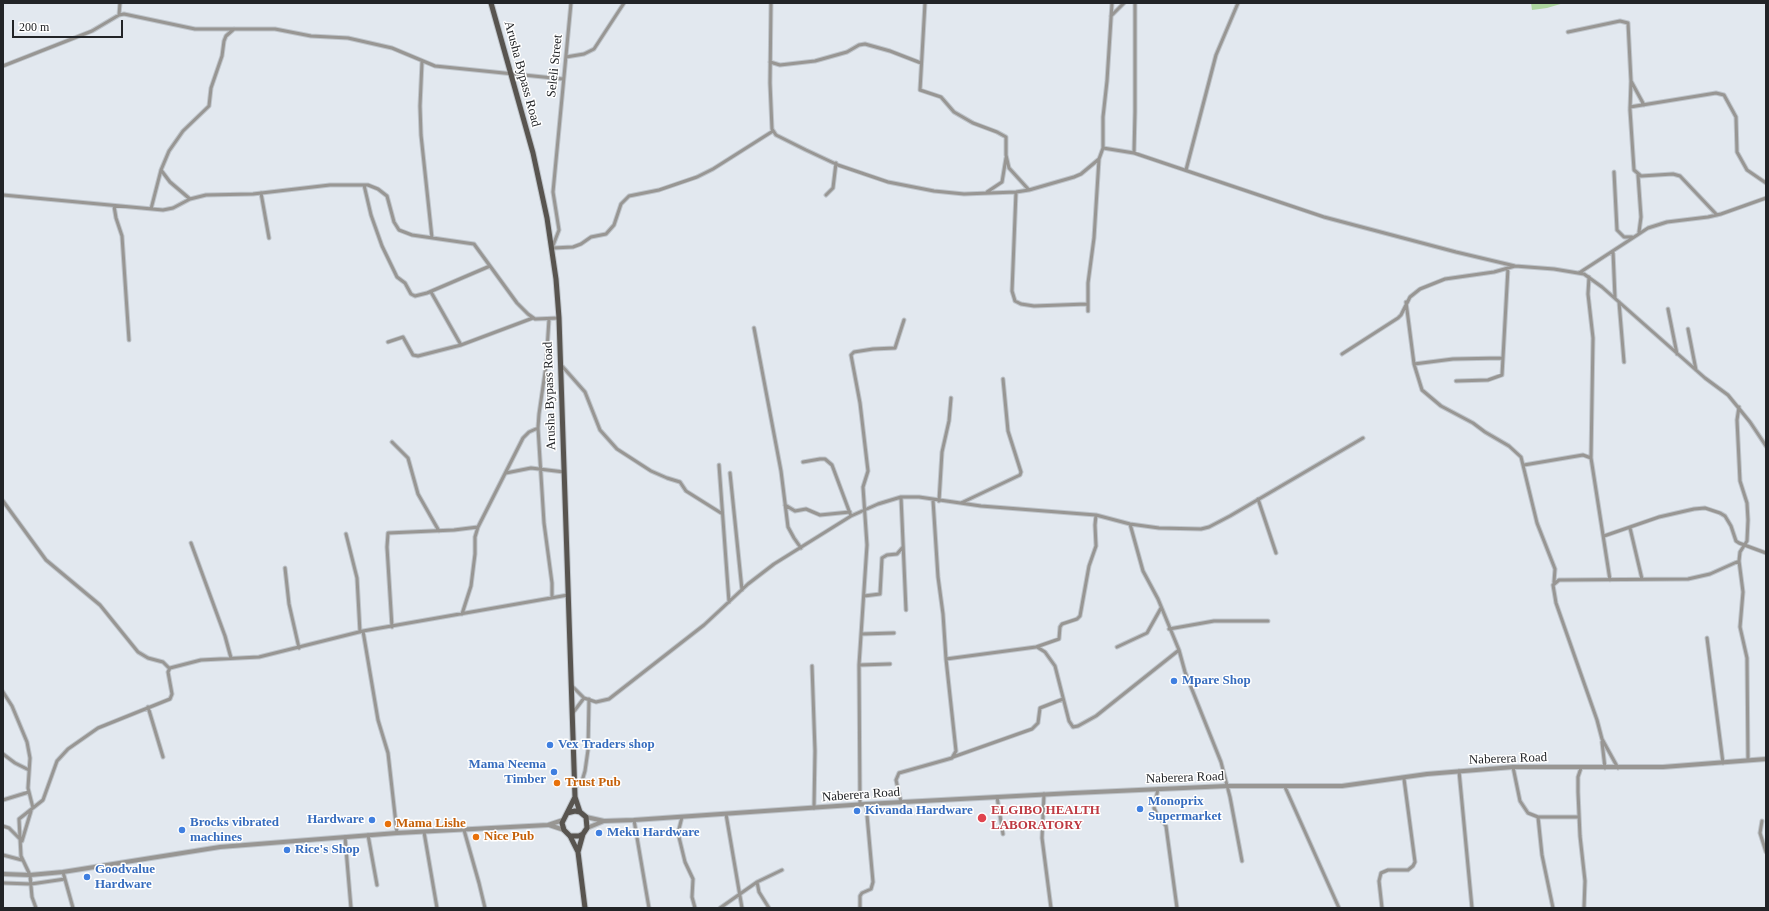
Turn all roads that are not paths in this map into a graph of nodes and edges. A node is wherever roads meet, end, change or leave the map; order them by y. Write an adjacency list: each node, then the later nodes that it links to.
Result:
1 (120, 3): 11 (street)
2 (491, 3): 20 (main road, Arusha Bypass Road)
3 (570, 3): 15 (street, Seleli Street)
4 (624, 3): 15 (street)
5 (771, 3): 17 (street)
6 (925, 3): 18 (street)
7 (1112, 3): 12 (street)
8 (1124, 3): 12 (street)
9 (1136, 3): 27 (street)
10 (1238, 3): 32 (street)
11 (119, 14): 13 (street); 19 (street)
12 (1111, 16): 26 (street)
13 (234, 29): 16 (street); 31 (street)
14 (1568, 32): 22 (street)
15 (566, 58): 21 (street, Seleli Street)
16 (422, 62): 20 (street); 51 (street)
17 (770, 62): 18 (street); 25 (street)
18 (921, 63): 28 (street)
19 (3, 66)
20 (511, 73): 21 (street); 52 (main road, Arusha Bypass Road)
21 (563, 79): 52 (street, Seleli Street)
22 (1631, 80): 23 (street); 24 (street)
23 (1644, 105): 24 (street); 35 (street)
24 (1630, 107): 34 (street)
25 (773, 131): 30 (street); 52 (street)
26 (1103, 148): 27 (street); 29 (street)
27 (1134, 153): 32 (street)
28 (1006, 155): 37 (street); 40 (street)
29 (1099, 159): 37 (street); 63 (street)
30 (836, 163): 40 (street); 42 (street)
31 (161, 170): 44 (street); 46 (street)
32 (1186, 170): 55 (street)
33 (1614, 172): 49 (street)
34 (1638, 175): 47 (street); 48 (street)
35 (1766, 183)
36 (364, 185): 39 (street); 51 (street); 59 (street)
37 (1029, 190): 38 (street)
38 (1016, 192): 40 (street); 63 (street)
39 (261, 193): 44 (street); 50 (street)
40 (986, 193)
41 (3, 195): 45 (street)
42 (826, 195)
43 (1766, 198): 47 (street)
44 (190, 199): 46 (street)
45 (114, 206): 46 (street); 72 (street)
46 (151, 209)
47 (1717, 215): 48 (street)
48 (1639, 232): 49 (street)
49 (1632, 237): 53 (street)
50 (269, 238)
51 (432, 238): 54 (street)
52 (552, 248): 67 (main road, Arusha Bypass Road)
53 (1613, 251): 57 (street); 60 (street)
54 (490, 266): 59 (street); 66 (street)
55 (1515, 266): 56 (street); 57 (street)
56 (1508, 268): 61 (street); 77 (street)
57 (1579, 273): 58 (street)
58 (1589, 277): 60 (street); 90 (street)
59 (431, 292): 74 (street)
60 (1615, 298): 62 (street)
61 (1406, 302): 75 (street); 79 (street)
62 (1619, 302): 76 (street); 78 (street)
63 (1087, 304): 65 (street)
64 (1668, 308): 76 (street)
65 (1088, 311)
66 (533, 318): 68 (street); 74 (street)
67 (559, 318): 68 (street); 80 (main road, Arusha Bypass Road)
68 (548, 319): 86 (street)
69 (904, 320): 105 (street)
70 (754, 328): 104 (street)
71 (1688, 328): 81 (street)
72 (129, 340)
73 (388, 342): 74 (street)
74 (461, 345)
75 (1342, 354)
76 (1678, 354): 81 (street)
77 (1502, 358): 79 (street); 83 (street)
78 (1624, 362)
79 (1414, 364): 93 (street)
80 (560, 365): 95 (main road, Arusha Bypass Road); 107 (street)
81 (1696, 371): 85 (street)
82 (1003, 379): 103 (street)
83 (1456, 381)
84 (951, 398): 102 (street)
85 (1739, 407): 89 (street); 117 (street)
86 (538, 428): 94 (street); 96 (street)
87 (1363, 438): 99 (street)
88 (392, 442): 113 (street)
89 (1766, 446)
90 (1591, 458): 93 (street); 115 (street)
91 (804, 462): 106 (street)
92 (719, 465): 107 (street)
93 (1524, 465): 126 (street)
94 (540, 470): 95 (street); 96 (street); 130 (street)
95 (564, 472): 128 (main road, Arusha Bypass Road)
96 (506, 473): 111 (street)
97 (730, 473): 127 (street)
98 (901, 497): 100 (street); 105 (street); 118 (street)
99 (1258, 499): 110 (street); 120 (street)
100 (933, 500): 102 (street); 147 (street)
101 (3, 501): 151 (street)
102 (939, 501): 103 (street)
103 (959, 504): 108 (street)
104 (785, 505): 106 (street); 119 (street)
105 (865, 509): 109 (street); 129 (street)
106 (850, 512): 109 (street)
107 (721, 513): 131 (street)
108 (1096, 515): 110 (street); 142 (street)
109 (851, 516): 119 (street)
110 (1130, 524): 132 (street)
111 (478, 527): 113 (street); 134 (street)
112 (1630, 528): 115 (street); 117 (street); 124 (street)
113 (438, 531): 136 (street)
114 (346, 534): 138 (street)
115 (1604, 536): 125 (street)
116 (191, 543): 146 (street)
117 (1745, 546): 121 (street); 122 (street)
118 (903, 547): 129 (street); 133 (street)
119 (801, 548): 127 (street)
120 (1276, 553)
121 (1766, 553)
122 (1739, 561): 124 (street); 164 (street)
123 (285, 568): 144 (street)
124 (1642, 579): 125 (street)
125 (1610, 580): 126 (street)
126 (1554, 582): 159 (street)
127 (742, 590): 131 (street)
128 (568, 595): 130 (street); 152 (main road, Arusha Bypass Road)
129 (864, 596): 140 (street)
130 (552, 597): 134 (street)
131 (729, 602): 155 (street)
132 (1161, 608): 137 (street); 143 (street)
133 (906, 610)
134 (462, 614): 136 (street)
135 (1268, 621): 137 (street)
136 (392, 627): 138 (street)
137 (1169, 629): 145 (street)
138 (361, 632): 144 (street); 204 (street)
139 (894, 633): 140 (street)
140 (861, 634): 149 (street)
141 (1707, 638): 165 (street)
142 (1036, 647): 147 (street); 156 (street)
143 (1117, 647)
144 (299, 648): 146 (street)
145 (1179, 650): 156 (street); 173 (street)
146 (231, 658): 151 (street)
147 (946, 659): 162 (street)
148 (890, 664): 149 (street)
149 (859, 665): 183 (street)
150 (812, 666): 186 (street)
151 (169, 668): 157 (street)
152 (572, 686): 154 (street); 158 (main road, Arusha Bypass Road)
153 (3, 692): 170 (street)
154 (584, 698): 155 (street); 158 (street)
155 (589, 699): 174 (street)
156 (1063, 700): 162 (street)
157 (148, 707): 161 (street); 185 (street)
158 (572, 714): 174 (main road, Arusha Bypass Road)
159 (1602, 739): 168 (street); 169 (street)
160 (3, 754): 170 (street)
161 (163, 757)
162 (953, 757): 182 (street)
163 (1766, 759): 164 (street, Naberera Road)
164 (1748, 760): 165 (street, Naberera Road)
165 (1723, 763): 169 (street, Naberera Road)
166 (1513, 767): 167 (street, Naberera Road); 171 (street, Naberera Road); 192 (street)
167 (1581, 768): 168 (street, Naberera Road); 193 (street)
168 (1605, 768): 169 (street, Naberera Road)
169 (1618, 768)
170 (29, 770): 177 (street)
171 (1459, 771): 172 (street, Naberera Road); 242 (street)
172 (1404, 779): 175 (street, Naberera Road); 241 (street)
173 (1227, 786): 175 (street, Naberera Road); 176 (street, Naberera Road); 215 (street)
174 (575, 787): 179 (main road, Arusha Bypass Road)
175 (1285, 787): 240 (street)
176 (1158, 789): 178 (street, Naberera Road); 239 (street)
177 (29, 792): 181 (street); 185 (street)
178 (1044, 794): 180 (street, Naberera Road); 238 (street)
179 (575, 797): 187 (main road, Arusha Bypass Road); 188 (main road, Arusha Bypass Road)
180 (997, 797): 182 (street, Naberera Road); 206 (street)
181 (3, 800)
182 (901, 802): 184 (street, Naberera Road)
183 (860, 804): 184 (street, Naberera Road); 186 (street, Naberera Road)
184 (866, 804): 237 (street)
185 (32, 808): 210 (street); 210 (street)
186 (814, 808): 189 (street, Naberera Road)
187 (580, 812): 188 (main road); 190 (main road)
188 (567, 813): 194 (main road, Arusha Bypass Road)
189 (726, 814): 191 (street, Naberera Road); 225 (street)
190 (586, 817): 196 (street, Naberera Road); 200 (main road)
191 (682, 817): 195 (street, Naberera Road); 233 (street)
192 (1538, 817): 193 (street); 243 (street)
193 (1579, 817): 244 (street)
194 (563, 820): 198 (street); 202 (main road)
195 (634, 820): 196 (street, Naberera Road); 232 (street)
196 (604, 821): 200 (street, Naberera Road)
197 (1762, 821): 212 (street)
198 (548, 825): 201 (street); 202 (street)
199 (3, 826): 210 (street)
200 (587, 828): 205 (main road)
201 (464, 830): 203 (street); 230 (street)
202 (564, 830): 208 (main road)
203 (424, 832): 204 (street); 229 (street)
204 (397, 833): 207 (street)
205 (583, 834): 208 (main road); 211 (main road)
206 (1003, 834)
207 (368, 835): 209 (street); 224 (street)
208 (570, 836): 211 (main road)
209 (344, 837): 217 (street); 228 (street)
210 (21, 841): 214 (street)
211 (578, 852): 231 (main road)
212 (1766, 852)
213 (3, 855): 214 (street)
214 (22, 860): 219 (street)
215 (1242, 861)
216 (782, 870): 221 (street)
217 (63, 872): 219 (street); 220 (street)
218 (3, 874): 219 (street)
219 (30, 875): 223 (street)
220 (65, 879): 223 (street); 227 (street)
221 (757, 882): 225 (street); 236 (street)
222 (3, 883): 223 (street)
223 (31, 884): 226 (street)
224 (378, 885)
225 (740, 894): 234 (street); 235 (street)
226 (36, 908)
227 (73, 908)
228 (351, 908)
229 (437, 908)
230 (485, 908)
231 (585, 908)
232 (648, 908)
233 (695, 908)
234 (720, 908)
235 (742, 908)
236 (769, 908)
237 (860, 908)
238 (1051, 908)
239 (1177, 908)
240 (1338, 908)
241 (1382, 908)
242 (1472, 908)
243 (1553, 908)
244 (1584, 908)

